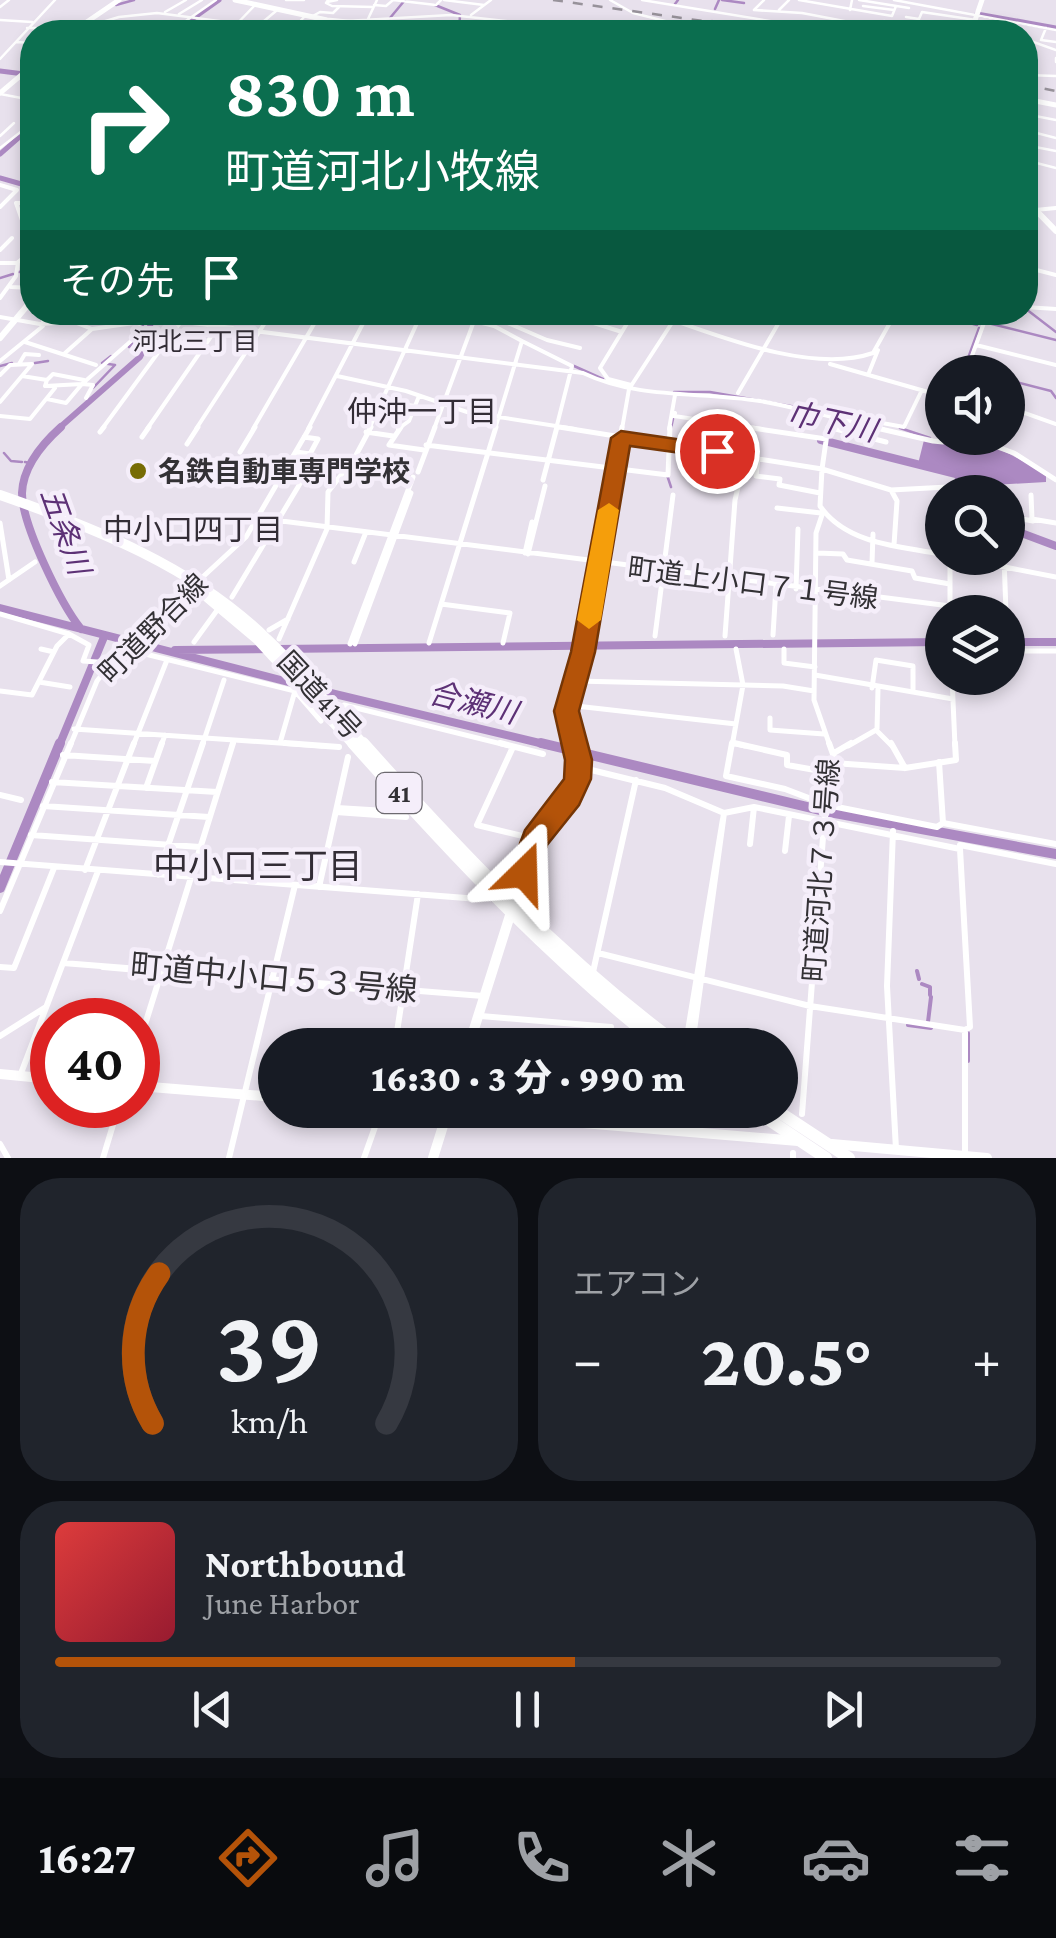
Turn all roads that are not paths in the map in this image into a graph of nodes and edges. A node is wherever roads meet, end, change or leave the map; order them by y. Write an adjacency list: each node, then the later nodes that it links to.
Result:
1 (10, 0): 35 (street)
2 (55, 0): 56 (street)
3 (115, 0): 57 (main road)
4 (186, 0): 46 (street)
5 (202, 0): 47 (street)
6 (216, 0): 52 (street)
7 (235, 0): 31 (main road)
8 (285, 0): 27 (street); 36 (street)
9 (304, 0): 27 (street)
10 (338, 0): 25 (street)
11 (403, 0): 12 (street); 32 (street); 51 (street)
12 (443, 0): 33 (street)
13 (492, 0): 33 (street)
14 (610, 0): 67 (street)
15 (642, 0): 49 (street)
16 (764, 0): 38 (street)
17 (789, 0): 39 (street)
18 (798, 0): 26 (street)
19 (823, 0): 37 (street)
20 (841, 0): 37 (street)
21 (852, 0): 40 (street)
22 (894, 0): 30 (street)
23 (903, 0): 30 (street)
24 (982, 0): 55 (main road)
25 (327, 1): 34 (street)
26 (812, 1): 37 (street); 45 (street)
27 (294, 2): 41 (street)
28 (862, 2): 29 (street); 42 (street); 43 (street)
29 (884, 2): 42 (street)
30 (909, 3): 42 (street); 54 (street); 55 (street)
31 (256, 4): 36 (main road); 61 (street)
32 (375, 4): 34 (street); 53 (street)
33 (484, 5): 48 (street)
34 (339, 6): 50 (street)
35 (0, 7)
36 (267, 8): 41 (main road)
37 (836, 8): 40 (street); 70 (street)
38 (754, 10): 39 (street); 49 (street)
39 (779, 10): 45 (street)
40 (850, 10): 43 (street)
41 (278, 11): 50 (main road); 62 (street)
42 (894, 11): 43 (street); 54 (street)
43 (862, 12)
44 (669, 13): 68 (street)
45 (802, 13): 70 (street)
46 (162, 14): 47 (street); 58 (street)
47 (177, 16): 52 (street)
48 (468, 16): 51 (street); 66 (street)
49 (748, 16): 69 (street)
50 (308, 17): 63 (street); 64 (main road)
51 (389, 17): 53 (street)
52 (191, 18): 59 (street); 60 (street)
53 (368, 18): 65 (street)
54 (905, 19): 55 (street); 71 (street); 72 (street)
55 (977, 19): 73 (street)
56 (34, 20)
57 (89, 20)
58 (111, 20)
59 (188, 20)
60 (218, 20)
61 (241, 20)
62 (267, 20)
63 (305, 20)
64 (326, 20)
65 (355, 20)
66 (507, 20)
67 (661, 20)
68 (668, 20)
69 (770, 20)
70 (834, 20)
71 (884, 20)
72 (909, 20)
73 (985, 20)
74 (1038, 27): 75 (street)
75 (1046, 28): 76 (street); 80 (street)
76 (1056, 30)
77 (20, 37): 78 (street)
78 (16, 42): 79 (street); 81 (street)
79 (20, 42)
80 (1056, 42)
81 (0, 60)
82 (20, 77): 83 (main road)
83 (0, 94)
84 (14, 124): 86 (street)
85 (20, 133): 87 (street)
86 (0, 136): 87 (street)
87 (12, 138): 88 (street)
88 (0, 148)
89 (0, 185): 91 (street)
90 (0, 198): 91 (street)
91 (8, 198): 94 (street)
92 (16, 204): 93 (street); 94 (street); 96 (street)
93 (20, 204)
94 (1, 206)
95 (1038, 213): 97 (main road)
96 (20, 215)
97 (1056, 231)
98 (12, 238): 99 (street)
99 (2, 247)
100 (18, 263): 101 (street); 102 (street)
101 (0, 264)
102 (9, 286): 103 (street); 104 (street)
103 (20, 287)
104 (0, 298)
105 (20, 314): 107 (main road)
106 (0, 317): 107 (street)
107 (15, 320): 108 (street); 133 (main road)
108 (20, 321)
109 (43, 325): 136 (street)
110 (82, 325): 130 (street)
111 (120, 325): 130 (street)
112 (139, 325): 154 (street)
113 (179, 325): 185 (street)
114 (209, 325): 129 (street)
115 (265, 325): 131 (street)
116 (314, 325): 134 (street)
117 (362, 325): 137 (street, 町道野合線)
118 (417, 325): 143 (street)
119 (471, 325): 147 (street)
120 (490, 325): 135 (street)
121 (518, 325): 141 (street)
122 (600, 325): 132 (street)
123 (626, 325): 132 (street)
124 (670, 325): 162 (street)
125 (691, 325): 139 (street)
126 (777, 325): 139 (street)
127 (890, 325): 142 (street)
128 (983, 325): 138 (street)
129 (218, 326): 131 (street); 190 (street)
130 (92, 329): 144 (street)
131 (261, 332): 134 (street); 194 (street)
132 (622, 332): 162 (street)
133 (0, 338)
134 (306, 338): 137 (street); 198 (street)
135 (522, 341): 152 (street); 155 (street)
136 (25, 342): 140 (street); 149 (street)
137 (353, 344): 143 (street); 159 (street, 町道野合線)
138 (976, 345): 146 (street); 153 (street)
139 (765, 346): 148 (street); 167 (street)
140 (44, 348): 144 (street); 145 (street)
141 (580, 348)
142 (878, 348): 148 (street); 157 (street)
143 (406, 350): 147 (street); 164 (street)
144 (65, 353): 154 (street)
145 (39, 355): 150 (street); 151 (street)
146 (972, 355)
147 (459, 357): 152 (street); 174 (street)
148 (819, 361): 157 (street)
149 (0, 362)
150 (19, 364): 151 (street); 156 (street)
151 (32, 364): 158 (street)
152 (515, 364): 155 (street); 179 (street)
153 (1056, 365)
154 (96, 366): 161 (street)
155 (572, 371): 162 (street); 183 (street)
156 (0, 375)
157 (868, 375): 165 (street)
158 (22, 376): 160 (street); 172 (street)
159 (337, 376): 164 (street); 189 (street, 町道野合線)
160 (48, 380): 161 (street); 163 (street)
161 (83, 382): 163 (street); 170 (street); 171 (street)
162 (630, 387): 168 (street); 191 (street)
163 (56, 388): 171 (street)
164 (390, 388): 169 (street); 173 (street)
165 (922, 390): 166 (street); 177 (street)
166 (925, 391)
167 (738, 393)
168 (676, 394): 177 (street); 180 (street); 192 (street)
169 (419, 396): 174 (street); 175 (street)
170 (86, 398)
171 (47, 399): 178 (street)
172 (0, 402)
173 (383, 402): 175 (street); 186 (street)
174 (441, 403): 179 (street); 196 (street)
175 (415, 406): 187 (street)
176 (1025, 413): 181 (street)
177 (830, 415): 184 (street, 町道河北７３号線); 188 (street)
178 (0, 416)
179 (499, 418): 183 (street); 201 (street)
180 (672, 418): 182 (street); 195 (street)
181 (1056, 424)
182 (722, 426): 192 (street); 197 (street)
183 (558, 427): 191 (street); 204 (street)
184 (828, 428): 192 (street, 町道河北７３号線); 193 (street)
185 (100, 432)
186 (366, 432): 187 (street); 225 (street)
187 (393, 436): 196 (street)
188 (925, 436)
189 (304, 437): 199 (street, 町道野合線); 199 (street)
190 (142, 438)
191 (621, 438): 195 (street); 207 (street)
192 (826, 441): 208 (street, 町道河北７３号線)
193 (886, 442)
194 (187, 444)
195 (667, 446): 197 (street); 207 (street)
196 (425, 447): 201 (street); 228 (street)
197 (717, 451): 200 (street)
198 (240, 452)
199 (296, 452): 219 (street, 町道野合線)
200 (731, 453): 203 (street); 206 (street)
201 (487, 454): 204 (street); 230 (street)
202 (1017, 455): 210 (street)
203 (758, 458): 208 (street); 214 (street)
204 (549, 461): 207 (street); 234 (street)
205 (710, 464): 206 (street)
206 (727, 467): 245 (street)
207 (616, 469): 209 (street); 238 (street)
208 (822, 469): 213 (street); 214 (street, 町道河北７３号線)
209 (670, 477)
210 (1056, 480)
211 (301, 482): 221 (street)
212 (925, 489): 213 (street)
213 (892, 491): 231 (street)
214 (820, 494): 218 (street, 町道河北７３号線)
215 (674, 495): 241 (street)
216 (0, 497): 246 (highway, 国道41号 / 41)
217 (777, 508): 218 (street)
218 (822, 513): 229 (street); 233 (street, 町道河北７３号線)
219 (258, 518): 221 (street, 町道上小口７１号線); 246 (street, 町道野合線)
220 (1025, 519): 222 (street)
221 (275, 520): 225 (street, 町道上小口７１号線); 253 (street)
222 (1030, 520): 224 (street); 224 (street)
223 (0, 523): 239 (street)
224 (1056, 524)
225 (327, 527): 227 (street, 町道上小口７１号線); 259 (street)
226 (798, 529): 250 (street)
227 (366, 532): 228 (street, 町道上小口７１号線); 236 (street)
228 (393, 536): 230 (street, 町道上小口７１号線); 267 (street)
229 (873, 537): 231 (street); 237 (street)
230 (459, 545): 234 (street, 町道上小口７１号線); 254 (street)
231 (894, 545): 232 (street)
232 (925, 551)
233 (817, 553): 237 (street); 251 (street, 町道河北７３号線)
234 (526, 554): 238 (street, 町道上小口７１号線)
235 (35, 562): 244 (street)
236 (354, 562)
237 (872, 562): 247 (street)
238 (599, 563): 241 (street, 町道上小口７１号線); 280 (street)
239 (4, 566): 244 (street)
240 (1025, 571): 243 (street)
241 (665, 572): 245 (street, 町道上小口７１号線); 262 (street)
242 (951, 575): 247 (street)
243 (1056, 577)
244 (9, 580): 248 (street)
245 (729, 580): 249 (street, 町道上小口７１号線); 263 (street)
246 (195, 584): 257 (highway, 国道41号 / 41); 268 (highway, 国道41号 / 41); 271 (street, 町道野合線)
247 (950, 584): 252 (street)
248 (0, 586)
249 (776, 586): 250 (street, 町道上小口７１号線); 264 (street)
250 (796, 589): 251 (street, 町道上小口７１号線)
251 (814, 591): 256 (street, 町道上小口７１号線); 278 (street, 町道河北７３号線)
252 (950, 595)
253 (232, 598)
254 (441, 604): 255 (street); 266 (street)
255 (515, 606)
256 (925, 607)
257 (221, 608): 265 (street); 268 (highway, 国道41号 / 41)
258 (0, 614): 261 (street)
259 (288, 619): 260 (street); 268 (street)
260 (269, 630)
261 (69, 634): 275 (street); 277 (street)
262 (657, 636)
263 (725, 636)
264 (773, 636)
265 (194, 642)
266 (429, 643)
267 (352, 644)
268 (273, 647): 290 (highway, 国道41号 / 41); 290 (highway, 国道41号 / 41)
269 (736, 648): 282 (street)
270 (41, 649): 275 (street)
271 (125, 649): 276 (street); 277 (street, 町道野合線)
272 (784, 649): 278 (street)
273 (1025, 651): 274 (street)
274 (1056, 651)
275 (54, 652): 281 (street)
276 (167, 660): 288 (street); 299 (street)
277 (106, 663): 297 (street, 町道野合線)
278 (815, 671): 284 (street); 286 (street, 町道河北７３号線)
279 (224, 680): 302 (street)
280 (576, 681): 282 (street); 293 (street)
281 (39, 682): 283 (street); 285 (street)
282 (743, 685): 286 (street); 296 (street)
283 (70, 687)
284 (875, 689): 287 (street); 287 (street); 298 (street)
285 (0, 691)
286 (814, 691): 300 (street, 町道河北７３号線)
287 (913, 692): 291 (street)
288 (294, 694): 295 (street); 304 (street)
289 (952, 695): 291 (street)
290 (316, 696): 358 (highway, 国道41号 / 41); 360 (highway, 国道41号 / 41)
291 (952, 699): 314 (street)
292 (344, 706): 307 (street)
293 (568, 706): 296 (street); 316 (street)
294 (770, 718): 300 (street)
295 (321, 721)
296 (736, 724): 305 (street)
297 (74, 729): 299 (street); 310 (street, 町道野合線)
298 (877, 729): 308 (street); 317 (street)
299 (138, 734): 301 (street); 312 (street)
300 (824, 734): 308 (street, 町道河北７３号線)
301 (165, 735): 302 (street); 313 (street)
302 (205, 738): 303 (street); 323 (street)
303 (234, 740): 304 (street); 324 (street)
304 (280, 743): 306 (street)
305 (732, 743): 318 (street); 331 (street)
306 (339, 747)
307 (513, 747): 309 (street); 340 (street)
308 (834, 753): 315 (street, 町道河北７３号線)
309 (543, 754)
310 (63, 755): 312 (street); 320 (street, 町道野合線)
311 (348, 757): 330 (street)
312 (127, 759): 313 (street); 321 (street)
313 (155, 761): 322 (street)
314 (939, 762): 317 (street); 337 (street)
315 (833, 763): 317 (street); 318 (street, 町道河北７３号線)
316 (579, 764): 319 (street); 340 (street)
317 (905, 768)
318 (832, 773): 331 (street, 町道河北７３号線)
319 (636, 780): 334 (street); 362 (street)
320 (52, 782): 321 (street); 327 (street, 町道野合線)
321 (117, 786): 322 (street); 329 (street)
322 (146, 788): 323 (street)
323 (187, 790): 324 (street); 333 (street)
324 (217, 792): 336 (street)
325 (0, 795): 326 (street)
326 (21, 800)
327 (43, 806): 329 (street); 338 (street, 町道野合線)
328 (754, 807): 334 (street); 335 (street); 342 (street)
329 (108, 810): 333 (street); 341 (street)
330 (337, 810): 332 (street); 357 (street)
331 (826, 813): 335 (street); 337 (street); 339 (street); 373 (street, 町道河北７３号線)
332 (404, 814)
333 (179, 815): 336 (street); 344 (street)
334 (724, 815): 368 (street)
335 (789, 816): 347 (street)
336 (209, 818): 345 (street)
337 (943, 823): 343 (street)
338 (31, 834): 341 (street); 349 (street, 町道野合線)
339 (893, 834): 346 (street); 376 (street)
340 (535, 838): 360 (street)
341 (96, 839): 344 (street); 352 (street)
342 (750, 844)
343 (1056, 844)
344 (169, 845): 345 (street); 354 (street)
345 (200, 847): 355 (street)
346 (960, 849): 350 (street); 383 (street)
347 (785, 851)
348 (1, 862): 349 (street)
349 (18, 863): 351 (street); 361 (street, 町道野合線)
350 (1056, 864)
351 (54, 867): 352 (street); 364 (street)
352 (85, 870): 353 (street)
353 (98, 871): 354 (street); 363 (street)
354 (158, 875): 355 (street)
355 (192, 877): 356 (street); 365 (street)
356 (295, 885): 357 (street); 367 (street)
357 (319, 886): 359 (street)
358 (488, 892): 359 (street); 360 (highway, 国道41号 / 41)
359 (418, 894): 369 (street)
360 (512, 910): 370 (main road); 380 (highway, 国道41号 / 41); 381 (highway, 国道41号 / 41)
361 (0, 911)
362 (598, 954): 366 (street); 368 (street)
363 (63, 963): 365 (street, 町道中小口５３号線); 371 (street)
364 (0, 967)
365 (162, 971): 367 (street, 町道中小口５３号線); 372 (street)
366 (593, 972)
367 (272, 979): 369 (street, 町道中小口５３号線); 390 (street)
368 (700, 979): 373 (street); 382 (street)
369 (404, 991): 370 (street, 町道中小口５３号線); 377 (street)
370 (484, 996): 374 (main road)
371 (49, 998)
372 (153, 998)
373 (810, 1006): 376 (street); 392 (street, 町道河北７３号線)
374 (478, 1016): 378 (main road); 379 (street)
375 (30, 1017): 384 (street)
376 (892, 1018): 383 (street); 400 (street)
377 (398, 1028)
378 (474, 1028)
379 (610, 1028)
380 (638, 1028)
381 (663, 1028)
382 (689, 1028)
383 (966, 1030): 403 (street)
384 (0, 1036)
385 (30, 1049): 387 (street)
386 (0, 1074): 387 (main road)
387 (20, 1076): 388 (main road)
388 (30, 1077)
389 (160, 1088): 390 (main road)
390 (244, 1094): 391 (main road); 406 (street)
391 (258, 1095)
392 (802, 1114)
393 (113, 1128): 405 (street)
394 (375, 1128): 407 (street)
395 (443, 1128): 408 (main road)
396 (596, 1128): 402 (main road)
397 (772, 1128): 402 (highway)
398 (798, 1128): 401 (highway)
399 (0, 1144): 404 (street)
400 (896, 1149): 401 (main road); 403 (main road)
401 (826, 1150): 402 (highway); 409 (highway)
402 (796, 1151)
403 (964, 1156): 410 (main road)
404 (8, 1158)
405 (103, 1158)
406 (229, 1158)
407 (364, 1158)
408 (433, 1158)
409 (849, 1158)
410 (988, 1158)

